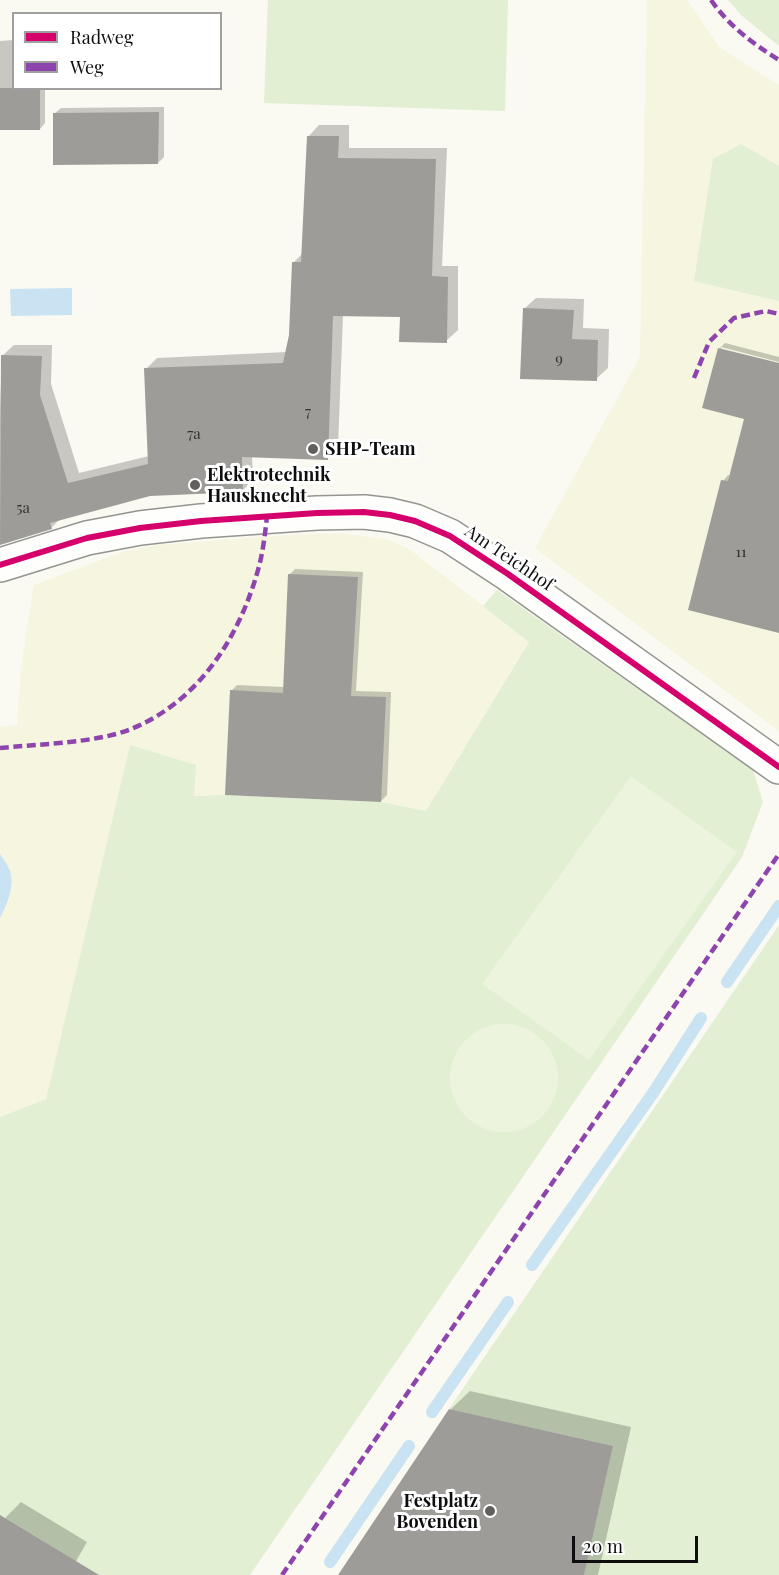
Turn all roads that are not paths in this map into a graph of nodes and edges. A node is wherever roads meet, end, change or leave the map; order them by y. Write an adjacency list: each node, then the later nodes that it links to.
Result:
1 (0, 565): 2 (street, Am Teichhof)
2 (779, 767)

